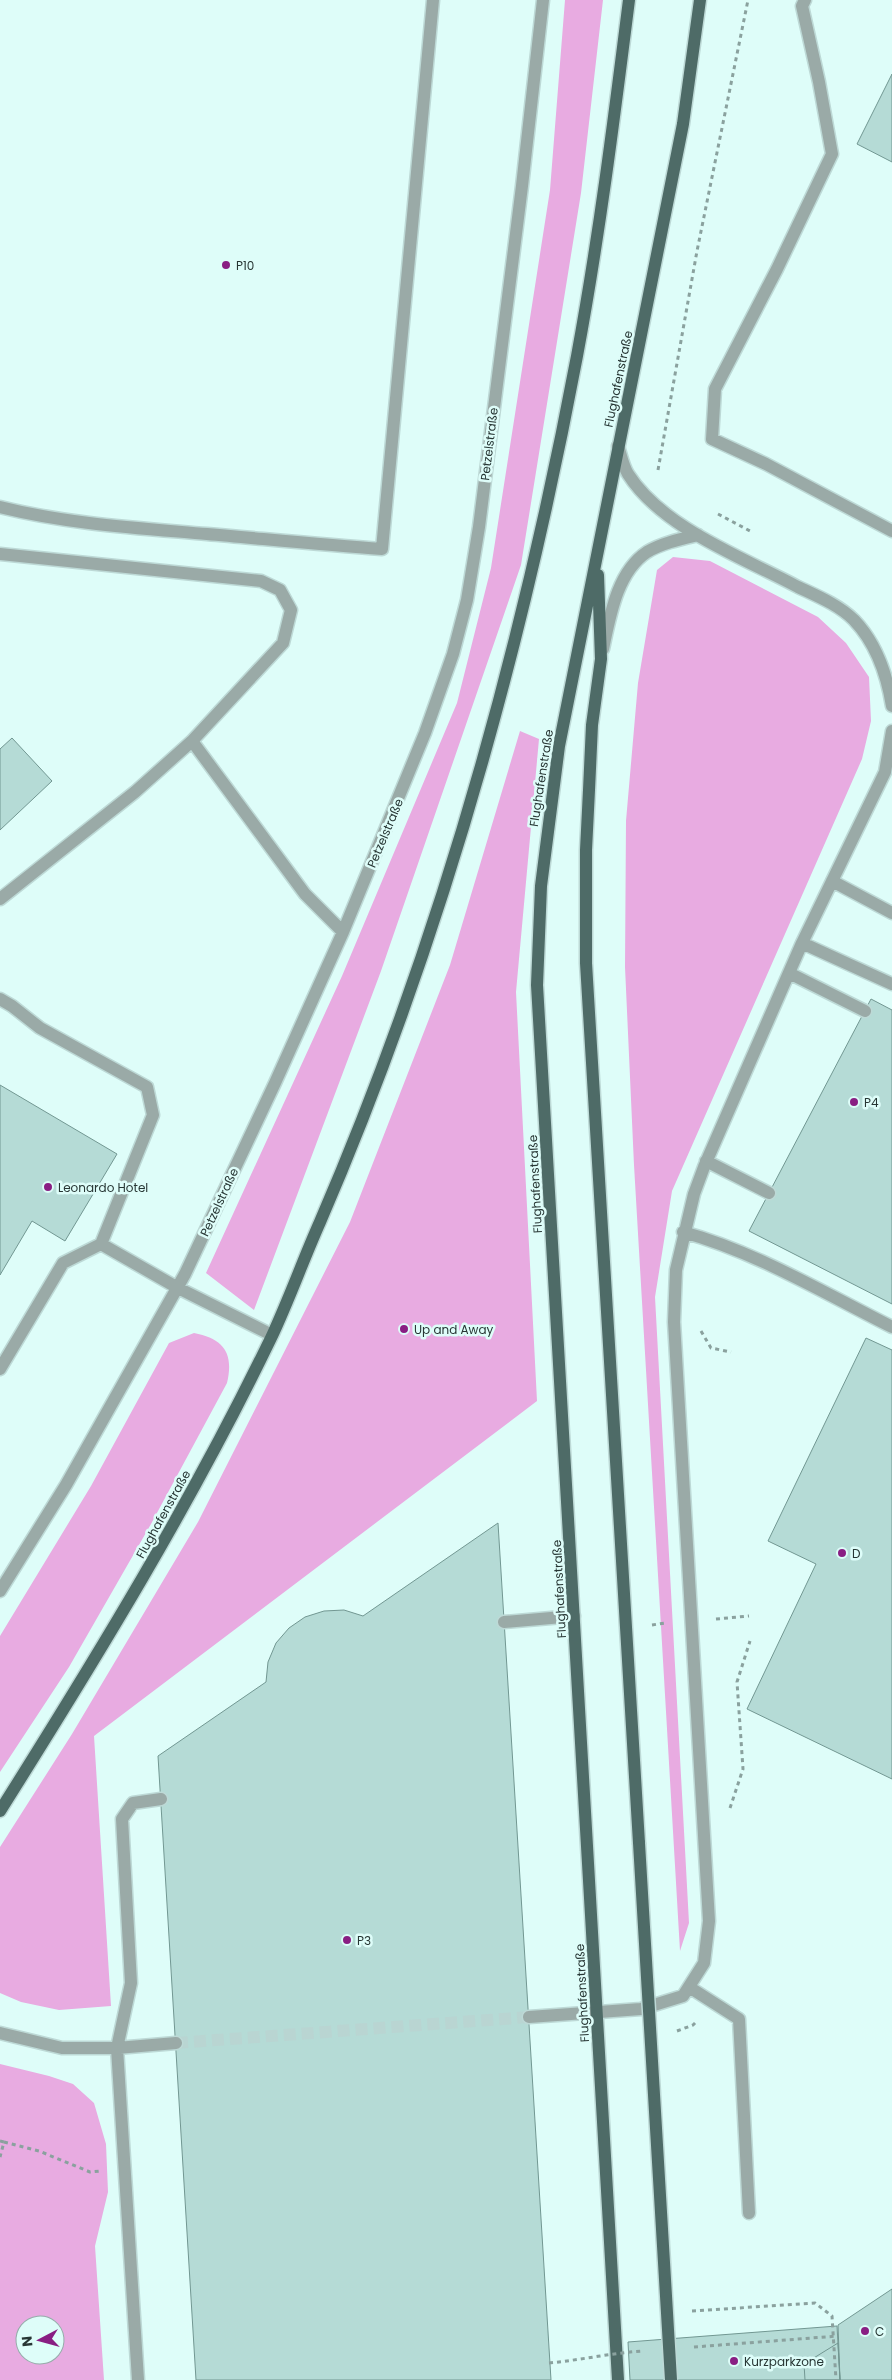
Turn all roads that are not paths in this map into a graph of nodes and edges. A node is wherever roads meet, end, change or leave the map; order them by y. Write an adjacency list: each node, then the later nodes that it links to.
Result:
1 (432, 0): 7 (street)
2 (543, 0): 20 (street, Petzelstraße)
3 (629, 0): 32 (main road, Flughafenstraße)
4 (700, 0): 6 (main road, Flughafenstraße)
5 (805, 0): 8 (street)
6 (618, 446): 9 (street); 11 (main road, Flughafenstraße)
7 (0, 507)
8 (892, 531)
9 (698, 535): 12 (street); 13 (street)
10 (0, 554): 16 (street)
11 (597, 554): 12 (main road); 35 (main road, Flughafenstraße)
12 (601, 659): 48 (main road, bridge)
13 (890, 684): 14 (street)
14 (892, 706)
15 (892, 731): 17 (street)
16 (192, 742): 18 (street); 20 (street)
17 (832, 881): 19 (street); 21 (street)
18 (0, 898)
19 (892, 913)
20 (343, 932): 30 (street, Petzelstraße)
21 (802, 943): 22 (street); 23 (street)
22 (789, 973): 25 (street); 26 (street)
23 (892, 984)
24 (0, 999): 29 (street)
25 (864, 1011)
26 (706, 1161): 27 (street); 28 (street)
27 (769, 1193)
28 (683, 1232): 31 (street); 39 (street)
29 (101, 1244): 30 (street); 33 (street)
30 (178, 1288): 32 (street); 34 (street, Petzelstraße)
31 (892, 1327)
32 (272, 1335): 38 (main road, Flughafenstraße)
33 (0, 1369)
34 (0, 1591)
35 (574, 1616): 36 (street); 40 (main road, Flughafenstraße)
36 (504, 1622)
37 (162, 1799): 44 (street)
38 (0, 1810)
39 (689, 1987): 40 (street); 45 (street)
40 (597, 2012): 41 (street); 47 (main road, Flughafenstraße)
41 (528, 2017)
42 (0, 2033): 44 (street)
43 (176, 2043): 44 (street)
44 (117, 2048): 46 (street)
45 (749, 2213)
46 (138, 2380)
47 (618, 2380)
48 (671, 2380)

